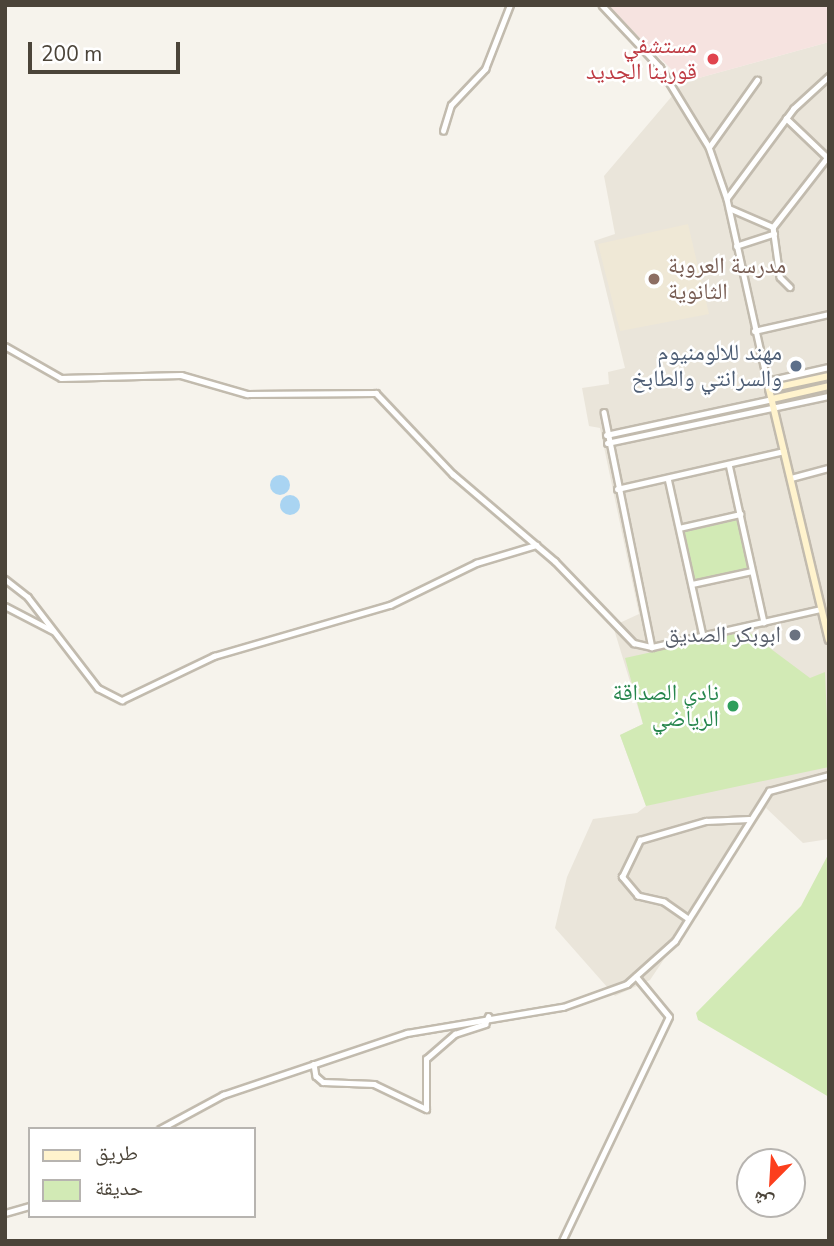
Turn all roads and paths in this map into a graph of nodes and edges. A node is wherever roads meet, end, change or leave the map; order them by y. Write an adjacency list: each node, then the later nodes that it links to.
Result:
1 (510, 5): 6 (street)
2 (603, 5): 7 (street)
3 (829, 76): 5 (street)
4 (757, 80): 7 (street)
5 (786, 118): 8 (street); 9 (street)
6 (443, 131)
7 (709, 147): 9 (street)
8 (828, 156): 11 (street)
9 (727, 199): 10 (street)
10 (729, 208): 11 (street); 13 (street)
11 (773, 228): 12 (street)
12 (774, 234): 13 (street); 14 (street)
13 (736, 246): 16 (street)
14 (790, 287)
15 (829, 314): 16 (street)
16 (754, 331): 20 (street)
17 (5, 346): 37 (street)
18 (829, 367): 20 (street)
19 (829, 376): 22 (street)
20 (767, 381): 22 (street)
21 (829, 386): 24 (street)
22 (769, 390): 24 (street)
23 (829, 396): 25 (street)
24 (772, 399): 25 (street); 27 (street)
25 (774, 408): 28 (street); 29 (street)
26 (604, 412): 27 (street)
27 (606, 435): 28 (street)
28 (607, 443): 34 (street)
29 (785, 451): 30 (street); 33 (street)
30 (729, 464): 32 (street); 35 (street)
31 (829, 468): 33 (street)
32 (668, 478): 34 (street); 36 (street)
33 (791, 478): 42 (street)
34 (617, 489): 47 (street)
35 (740, 514): 36 (street); 38 (street)
36 (679, 528): 40 (street)
37 (536, 545): 44 (street); 47 (street)
38 (752, 571): 40 (street); 43 (street)
39 (5, 579): 44 (street)
40 (692, 584): 45 (street)
41 (5, 606): 44 (street)
42 (821, 609): 43 (street); 46 (street)
43 (764, 622): 45 (street)
44 (53, 631)
45 (703, 636): 47 (street)
46 (828, 637)
47 (652, 647)
48 (829, 775): 49 (street)
49 (749, 820): 50 (street); 50 (street)
50 (688, 919): 51 (street)
51 (636, 976): 52 (street); 57 (street)
52 (488, 1017): 53 (street); 53 (street)
53 (314, 1064): 54 (street)
54 (164, 1127)
55 (28, 1207): 56 (street)
56 (5, 1213)
57 (562, 1241)

